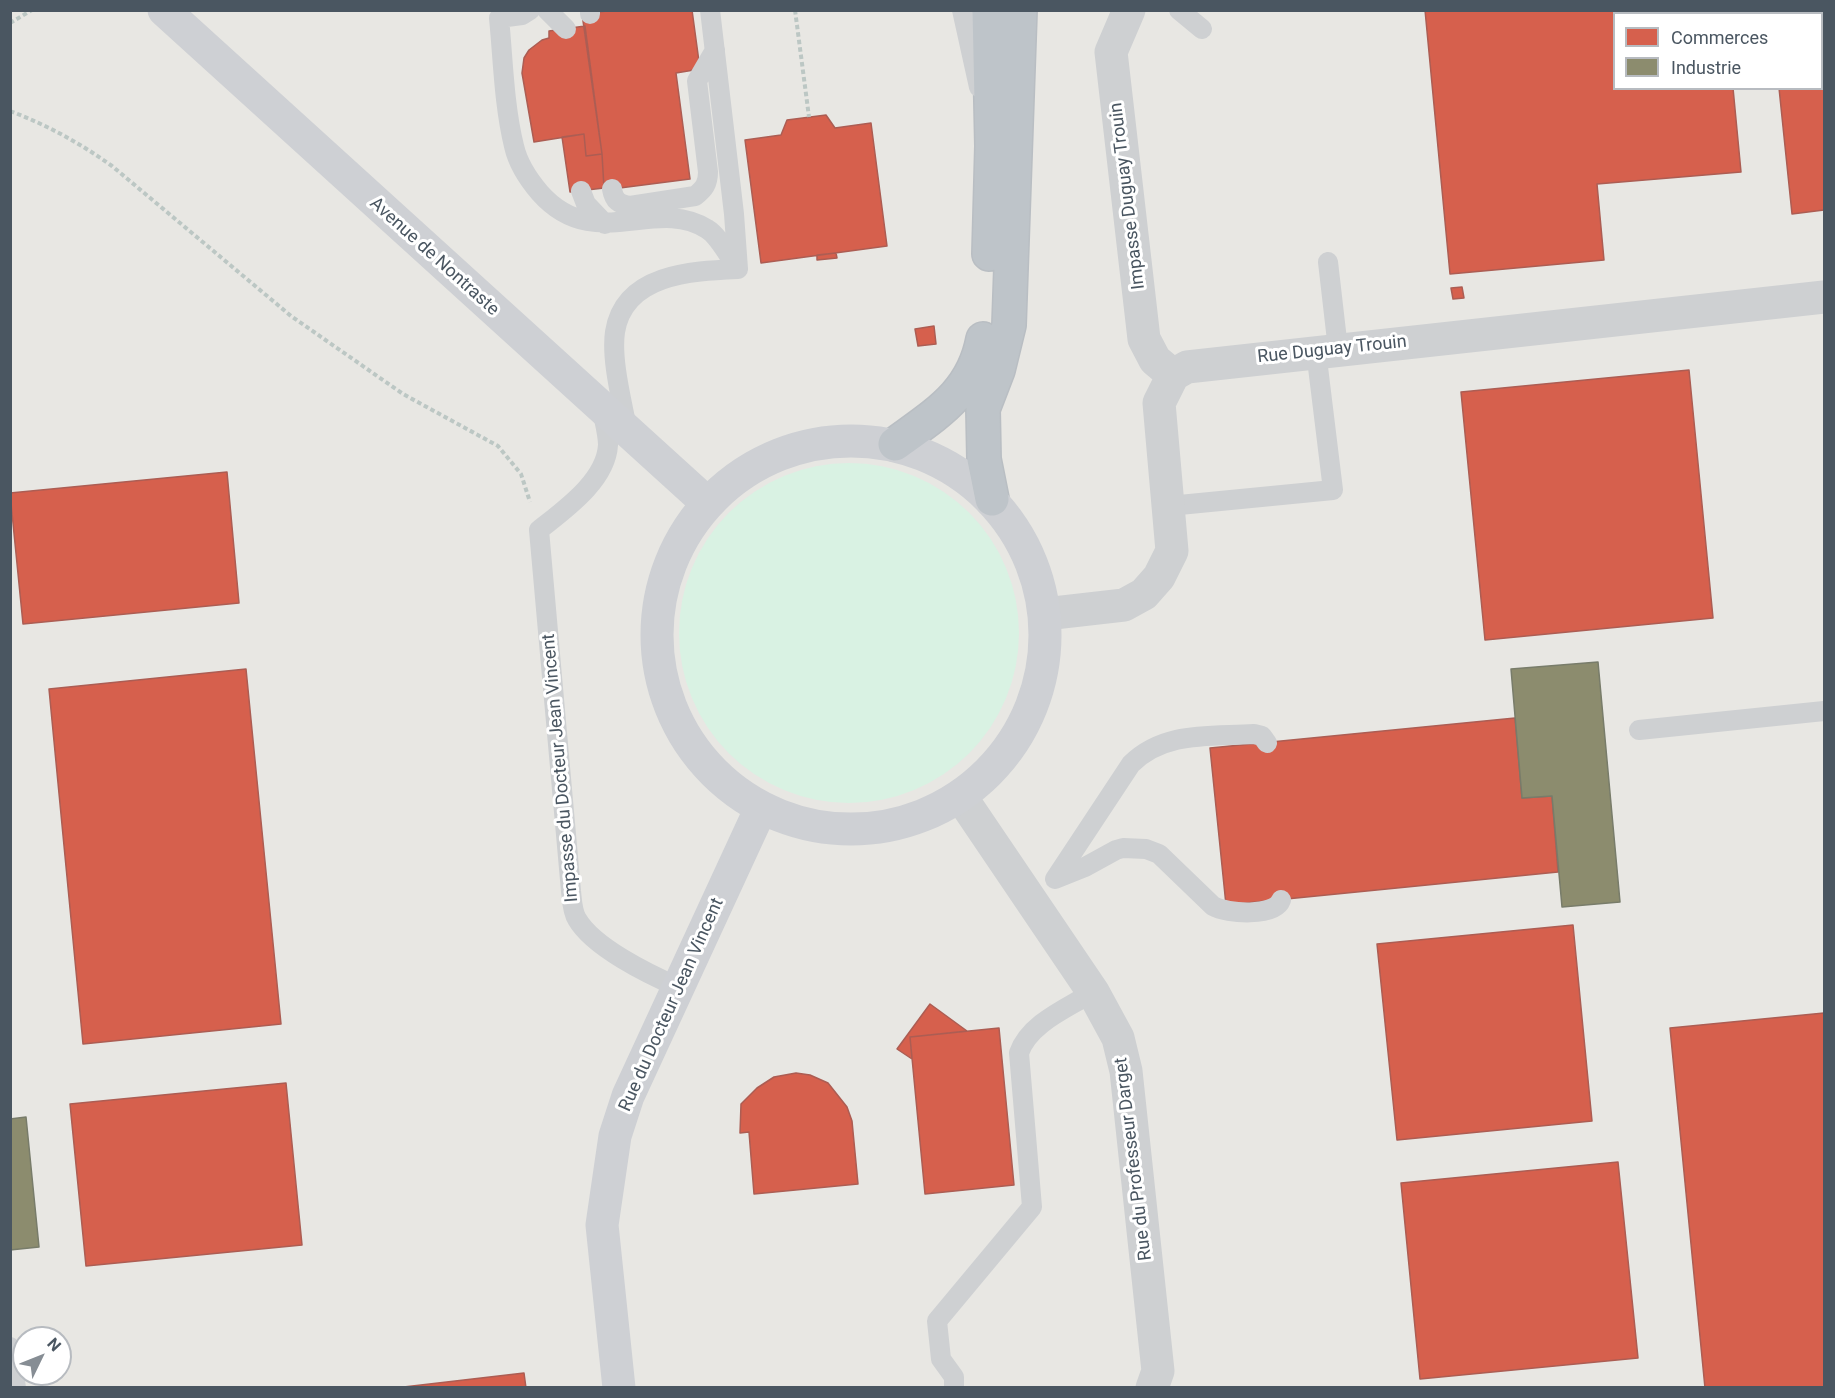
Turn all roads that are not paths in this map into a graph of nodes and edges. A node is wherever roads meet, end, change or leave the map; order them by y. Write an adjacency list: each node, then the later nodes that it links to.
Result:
1 (164, 10): 22 (street, Avenue de Nontraste)
2 (530, 10): 16 (lane)
3 (547, 10): 10 (lane)
4 (710, 10): 12 (lane)
5 (962, 10): 13 (lane)
6 (989, 10): 13 (highway)
7 (1020, 10): 25 (highway)
8 (1129, 10): 21 (street, Impasse Duguay Trouin)
9 (1179, 10): 11 (lane)
10 (566, 29)
11 (1202, 29)
12 (715, 50): 14 (lane); 18 (lane)
13 (992, 146): 24 (highway)
14 (612, 189)
15 (581, 191): 16 (lane)
16 (605, 224): 18 (lane)
17 (1328, 262): 20 (lane)
18 (738, 269): 23 (lane)
19 (1824, 297): 20 (street, Rue Duguay Trouin)
20 (1327, 350): 21 (street, Rue Duguay Trouin); 27 (lane)
21 (1173, 375): 27 (street)
22 (602, 408): 23 (street, Avenue de Nontraste); 36 (lane, Impasse du Docteur Jean Vincent)
23 (627, 431): 26 (street, Avenue de Nontraste)
24 (895, 444): 25 (street); 26 (street)
25 (992, 500): 28 (street)
26 (706, 502): 33 (street)
27 (1169, 506): 28 (street)
28 (1045, 614): 32 (street)
29 (1824, 711): 30 (lane)
30 (1639, 730)
31 (1267, 743): 34 (lane)
32 (961, 797): 33 (street); 34 (street, Rue du Professeur Darget)
33 (761, 808): 36 (street, Rue du Docteur Jean Vincent)
34 (1042, 888): 35 (lane); 37 (street, Rue du Professeur Darget)
35 (1281, 900)
36 (678, 987): 40 (street, Rue du Docteur Jean Vincent)
37 (1093, 992): 41 (lane); 42 (street, Rue du Professeur Darget)
38 (10, 1347): 39 (lane)
39 (16, 1388)
40 (619, 1388)
41 (954, 1388)
42 (1152, 1388)

